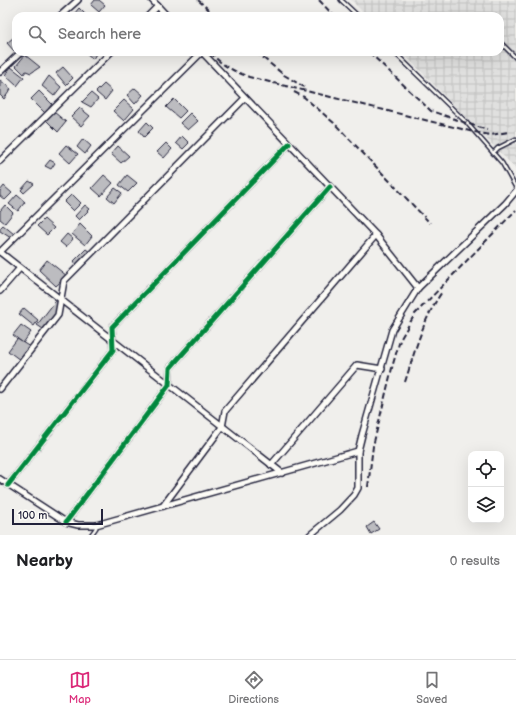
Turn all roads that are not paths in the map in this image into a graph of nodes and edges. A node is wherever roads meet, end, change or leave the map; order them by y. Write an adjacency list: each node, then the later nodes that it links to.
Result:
1 (78, 0): 5 (street)
2 (152, 0): 4 (street)
3 (341, 0): 8 (lane)
4 (158, 6): 6 (street); 7 (street)
5 (64, 12)
6 (152, 12)
7 (163, 12)
8 (354, 12)
9 (504, 46): 15 (lane)
10 (17, 56): 16 (street)
11 (107, 56): 21 (street)
12 (198, 56): 26 (street)
13 (206, 56): 17 (street)
14 (398, 56): 20 (lane)
15 (516, 58)
16 (0, 72)
17 (245, 98): 19 (street); 30 (street)
18 (516, 139): 20 (lane)
19 (289, 144): 22 (street); 31 (street)
20 (493, 153): 23 (lane)
21 (0, 161)
22 (330, 187): 25 (street); 33 (street)
23 (516, 188)
24 (516, 191): 28 (street)
25 (376, 235): 28 (street); 35 (street)
26 (0, 252): 27 (street)
27 (20, 268): 29 (street); 30 (street)
28 (418, 288): 32 (street)
29 (0, 291)
30 (61, 300): 31 (street); 34 (street)
31 (112, 340): 33 (street); 40 (street)
32 (382, 369): 36 (street); 37 (street)
33 (169, 385): 35 (street); 42 (street)
34 (0, 389)
35 (222, 427): 37 (street); 41 (street)
36 (358, 451): 38 (street); 45 (street)
37 (271, 465): 38 (street)
38 (282, 473): 41 (street)
39 (0, 479): 40 (street)
40 (8, 485): 42 (street)
41 (163, 506): 43 (street)
42 (66, 522): 43 (street)
43 (96, 525): 44 (lane)
44 (91, 535)
45 (310, 535)

